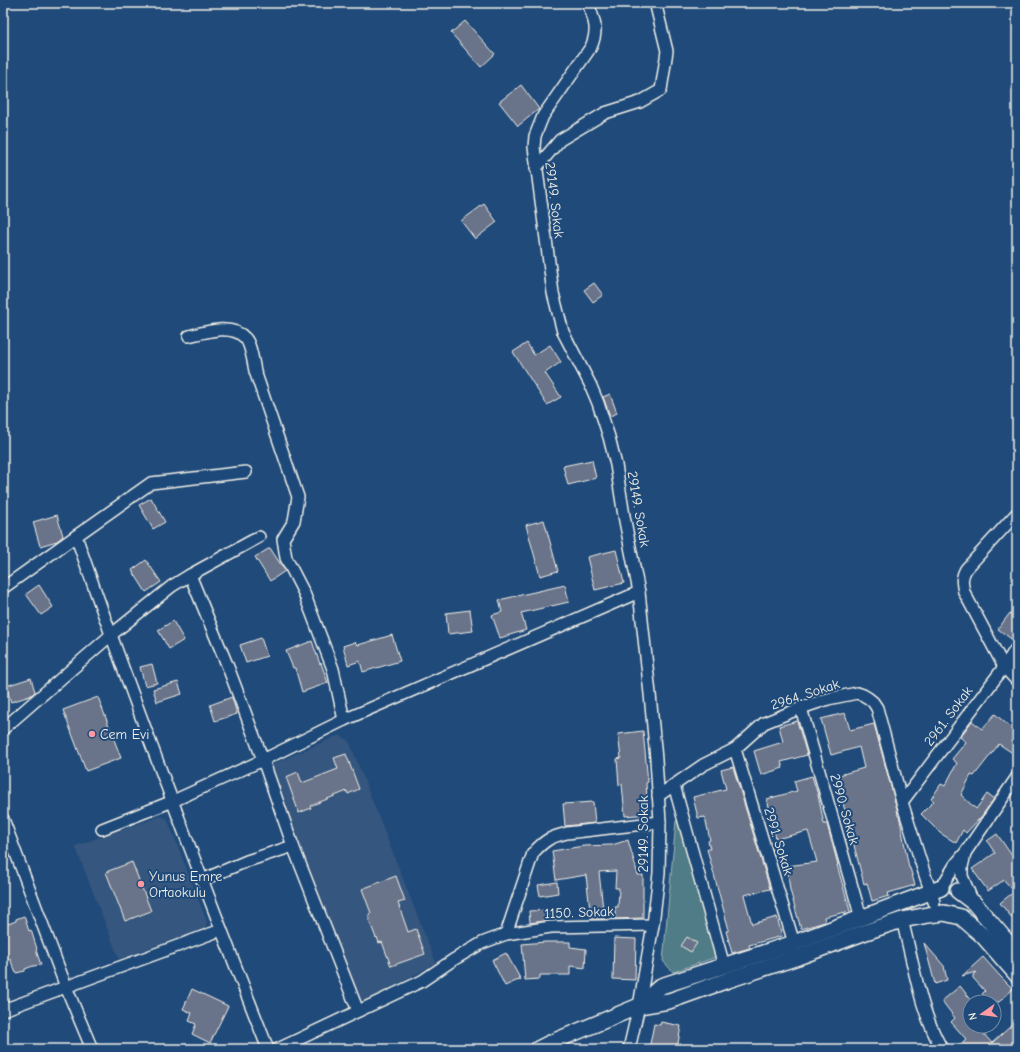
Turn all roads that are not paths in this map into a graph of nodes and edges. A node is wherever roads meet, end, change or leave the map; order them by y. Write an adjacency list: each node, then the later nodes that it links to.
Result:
1 (588, 3): 3 (street, 29149. Sokak)
2 (657, 3): 3 (street)
3 (536, 168): 11 (street, 29149. Sokak)
4 (188, 336): 17 (street)
5 (246, 472): 7 (street)
6 (1017, 513): 14 (street)
7 (76, 536): 10 (street); 12 (street)
8 (259, 538): 9 (street)
9 (190, 575): 12 (street); 20 (street)
10 (3, 588)
11 (639, 592): 17 (street); 23 (street, 29149. Sokak)
12 (111, 635): 18 (street); 24 (street)
13 (1017, 647): 14 (street, 2961. Sokak)
14 (1004, 667): 15 (street); 25 (street, 2961. Sokak)
15 (1017, 681)
16 (801, 708): 19 (street, 2964. Sokak); 25 (street, 2964. Sokak); 36 (street, 2990. Sokak)
17 (344, 720): 20 (street)
18 (4, 728)
19 (735, 749): 22 (street, 2964. Sokak); 41 (street, 2991. Sokak)
20 (263, 760): 24 (street); 29 (street)
21 (1017, 777): 30 (street)
22 (674, 785): 23 (street, 2964. Sokak); 43 (street)
23 (658, 796): 27 (street, 29149. Sokak)
24 (173, 801): 28 (street); 32 (street)
25 (902, 802): 34 (street, 2964. Sokak)
26 (3, 820): 45 (street)
27 (660, 822): 38 (street, 29149. Sokak); 40 (street)
28 (102, 829)
29 (293, 846): 32 (street); 48 (street)
30 (965, 853): 31 (street); 34 (street)
31 (962, 876): 33 (street); 35 (street)
32 (202, 880): 39 (street)
33 (958, 891): 34 (main road); 34 (main road); 35 (main road)
34 (938, 899): 36 (main road); 37 (main road); 44 (main road)
35 (974, 903): 42 (main road)
36 (861, 918): 41 (main road)
37 (902, 920): 46 (main road); 54 (street)
38 (653, 925): 40 (street, 1150. Sokak); 46 (street, 29149. Sokak)
39 (221, 930): 45 (street); 50 (street)
40 (506, 934): 48 (street, 1150. Sokak)
41 (794, 943): 43 (main road)
42 (1017, 953)
43 (724, 966): 46 (main road)
44 (1017, 975)
45 (66, 987): 47 (street); 49 (street)
46 (639, 1006): 52 (main road); 53 (street, 29149. Sokak)
47 (3, 1010)
48 (358, 1011): 51 (street, 1150. Sokak)
49 (92, 1049)
50 (268, 1049)
51 (278, 1049)
52 (538, 1049)
53 (629, 1049)
54 (942, 1049)

